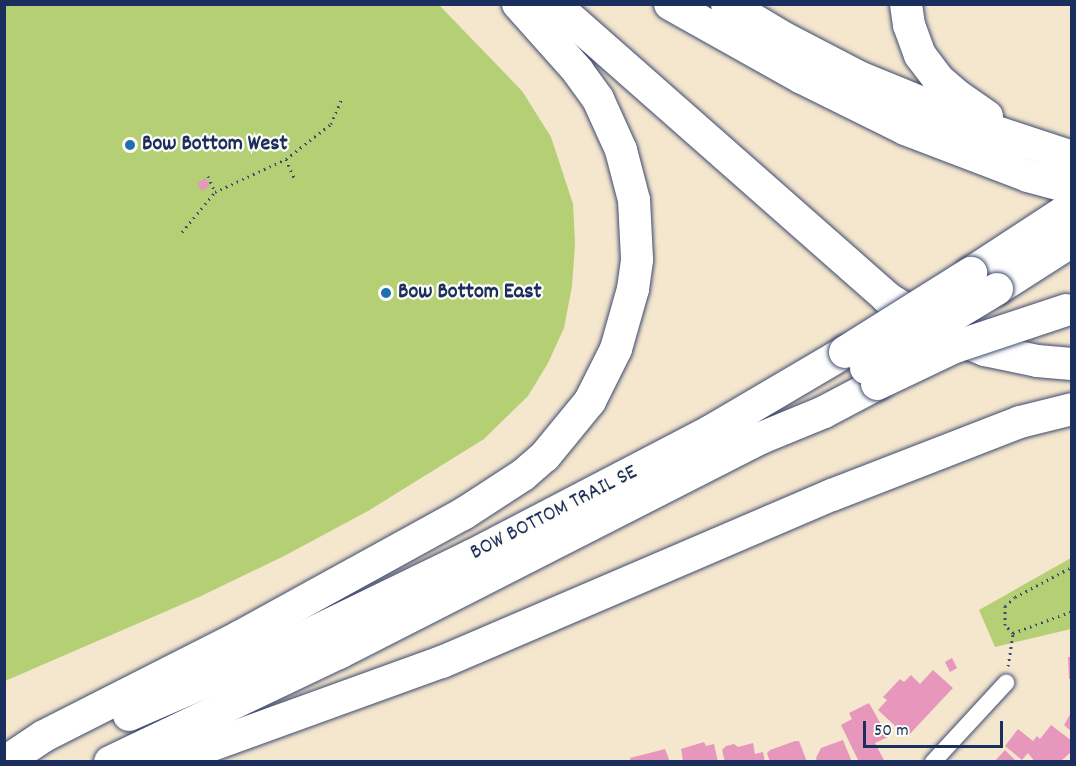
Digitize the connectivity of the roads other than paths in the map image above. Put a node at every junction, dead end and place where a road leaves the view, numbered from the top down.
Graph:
1 (518, 4) edge
2 (554, 4) edge
3 (670, 4) edge
4 (727, 4) edge
5 (906, 4) edge
6 (1026, 141) junction
7 (1071, 157) edge
8 (1071, 188) edge
9 (1071, 200) edge
10 (1071, 207) edge
11 (1024, 237) junction
12 (1066, 245) edge
13 (1069, 309) edge
14 (1071, 364) edge
15 (863, 368) junction
16 (1071, 409) edge
17 (1006, 683) road end
18 (6, 762) edge
19 (110, 762) edge
20 (165, 762) edge
21 (933, 762) edge

1 - 18 highway
2 - 14 highway
3 - 8 highway
4 - 6 highway
5 - 6 highway
6 - 7 highway
9 - 11 highway
10 - 11 highway, BOW BOTTOM TRAIL SE
11 - 15 highway, BOW BOTTOM TRAIL SE, bridge
12 - 15 highway, bridge
13 - 15 highway, BOW BOTTOM TRAIL SE, bridge
15 - 18 highway, BOW BOTTOM TRAIL SE
15 - 19 highway, BOW BOTTOM TRAIL SE
16 - 20 highway
17 - 21 street

